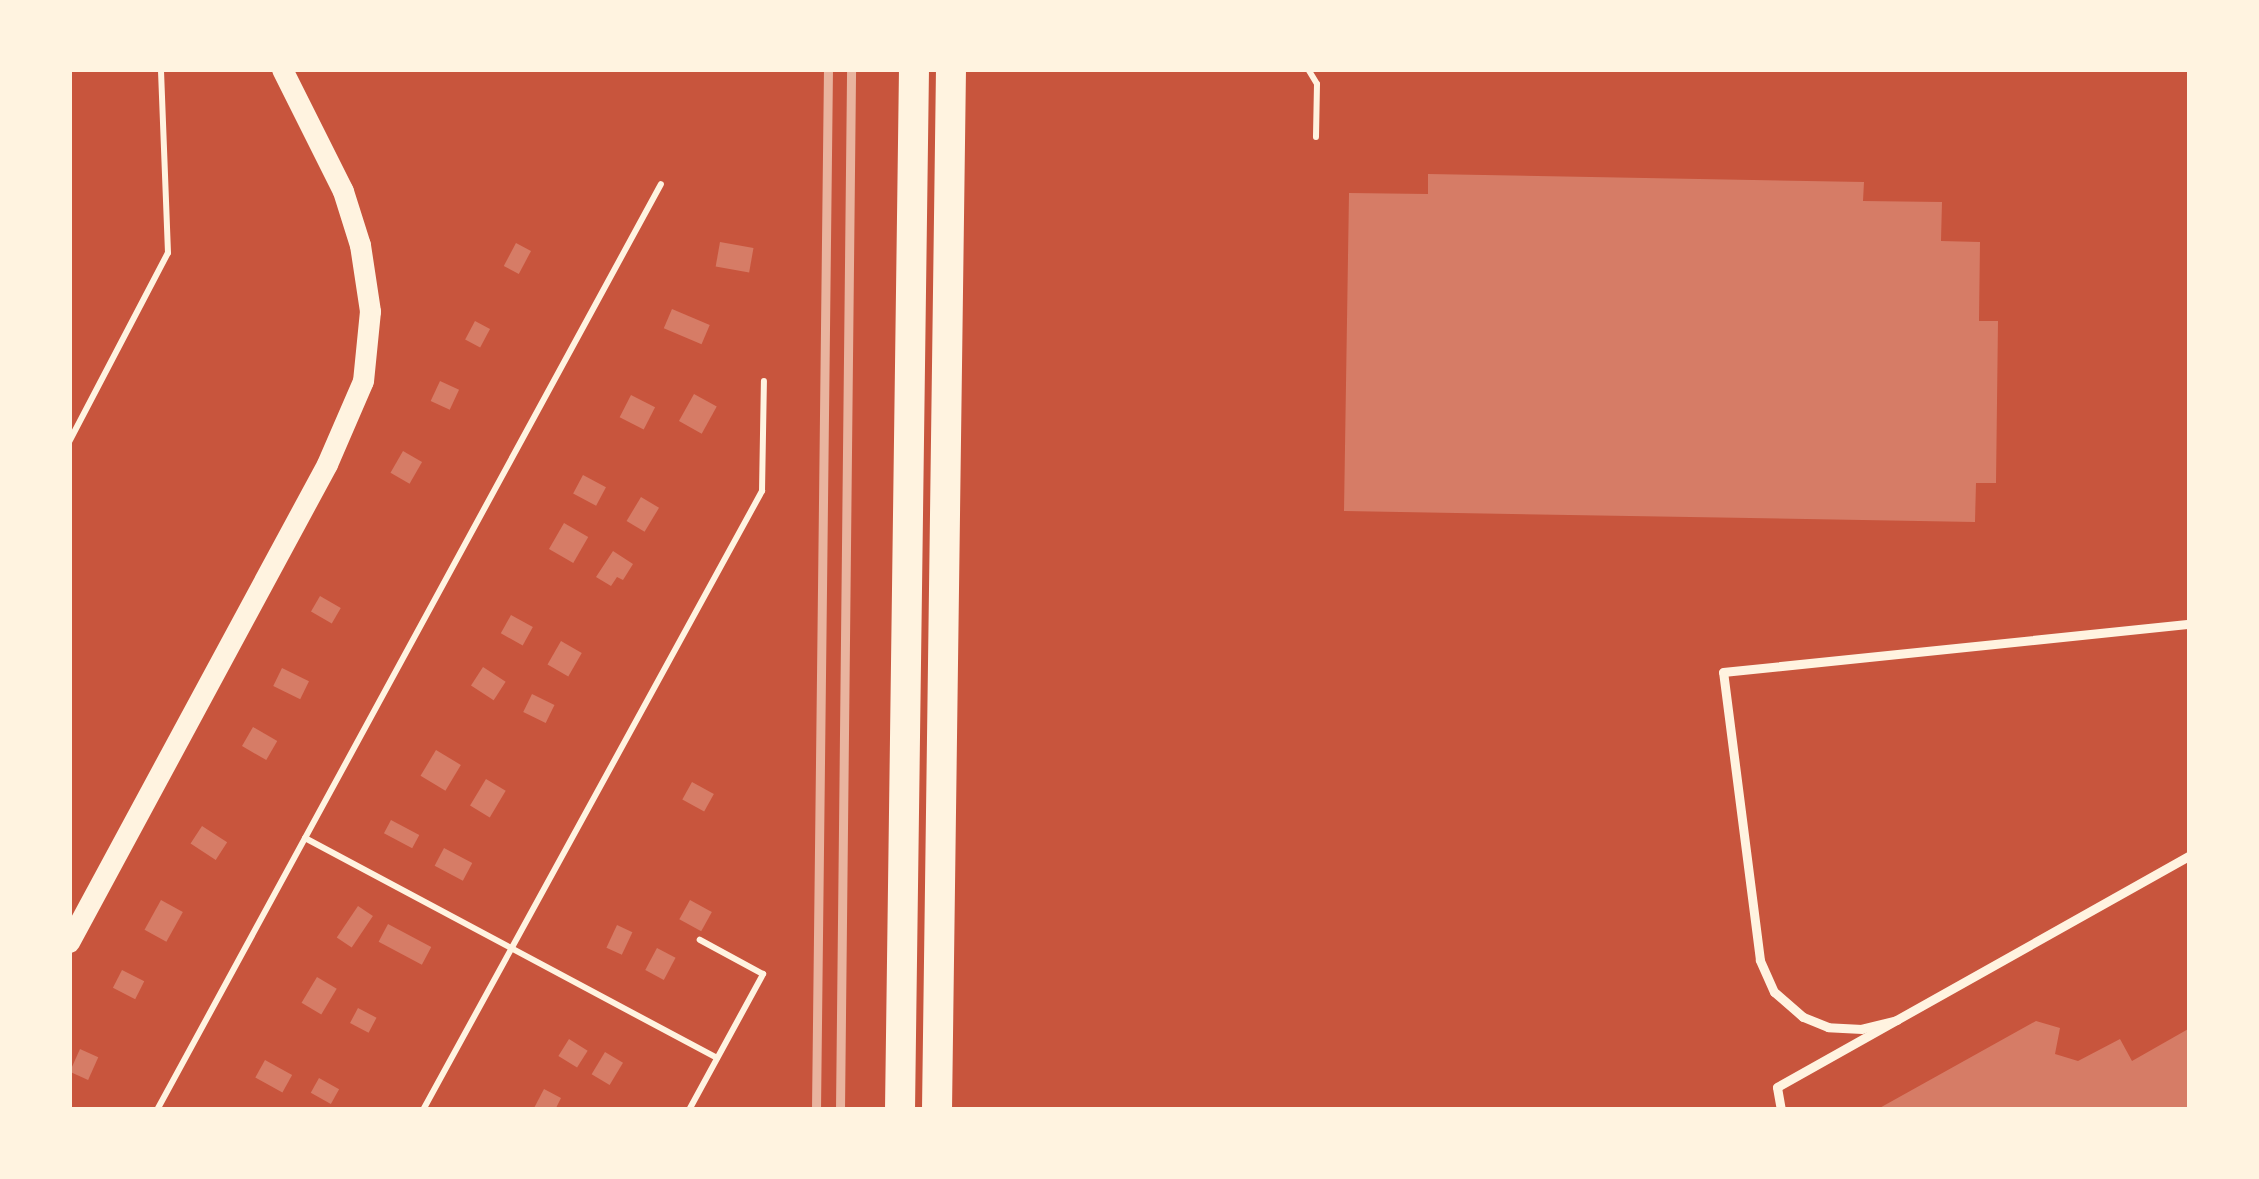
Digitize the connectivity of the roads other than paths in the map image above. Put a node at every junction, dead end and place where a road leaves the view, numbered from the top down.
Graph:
1 (283, 69) edge
2 (914, 69) edge
3 (951, 69) edge
4 (2190, 624) edge
5 (2190, 855) edge
6 (69, 941) edge
7 (1897, 1020) junction
8 (900, 1110) edge
9 (937, 1110) edge
10 (1780, 1110) edge

1 - 6 street
2 - 8 main road
3 - 9 main road
4 - 7 lane
5 - 7 lane
7 - 10 lane

